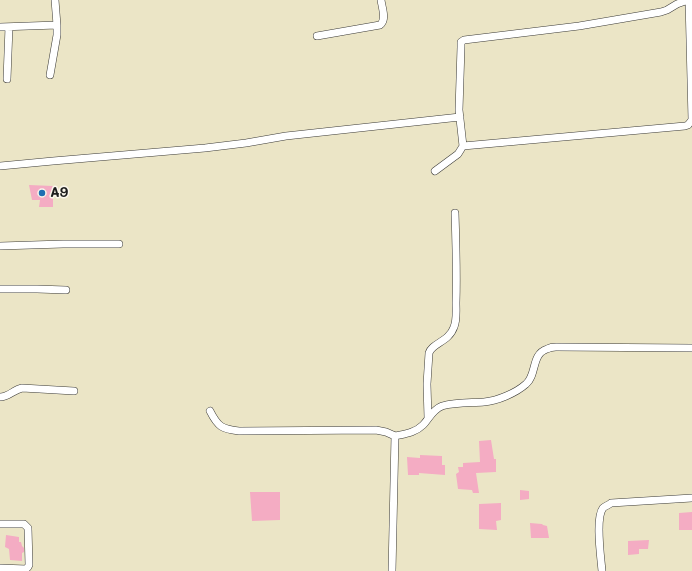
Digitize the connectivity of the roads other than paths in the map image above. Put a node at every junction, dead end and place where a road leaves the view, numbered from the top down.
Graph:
1 (55, 0) edge
2 (381, 0) edge
3 (689, 0) edge
4 (676, 2) edge
5 (57, 25) junction
6 (0, 27) edge
7 (9, 27) junction
8 (317, 36) dead end
9 (50, 75) dead end
10 (7, 79) dead end
11 (460, 117) junction
12 (463, 146) junction
13 (0, 166) edge
14 (435, 171) dead end
15 (455, 213) dead end
16 (119, 244) dead end
17 (0, 246) edge
18 (0, 289) edge
19 (66, 290) dead end
20 (692, 348) edge
21 (74, 391) dead end
22 (0, 397) edge
23 (210, 411) dead end
24 (428, 418) junction
25 (395, 436) junction
26 (692, 498) edge
27 (0, 524) edge
28 (0, 568) edge
29 (392, 571) edge
30 (602, 571) edge

1 - 5 street
2 - 8 street
3 - 4 street
3 - 12 street
4 - 11 street
5 - 7 street
5 - 9 street
6 - 7 street
7 - 10 street
11 - 12 street
11 - 13 street
12 - 14 street
15 - 24 street
16 - 17 street
18 - 19 street
20 - 24 street
21 - 22 street
23 - 25 street
24 - 25 street
25 - 29 street
26 - 30 street
27 - 28 street

